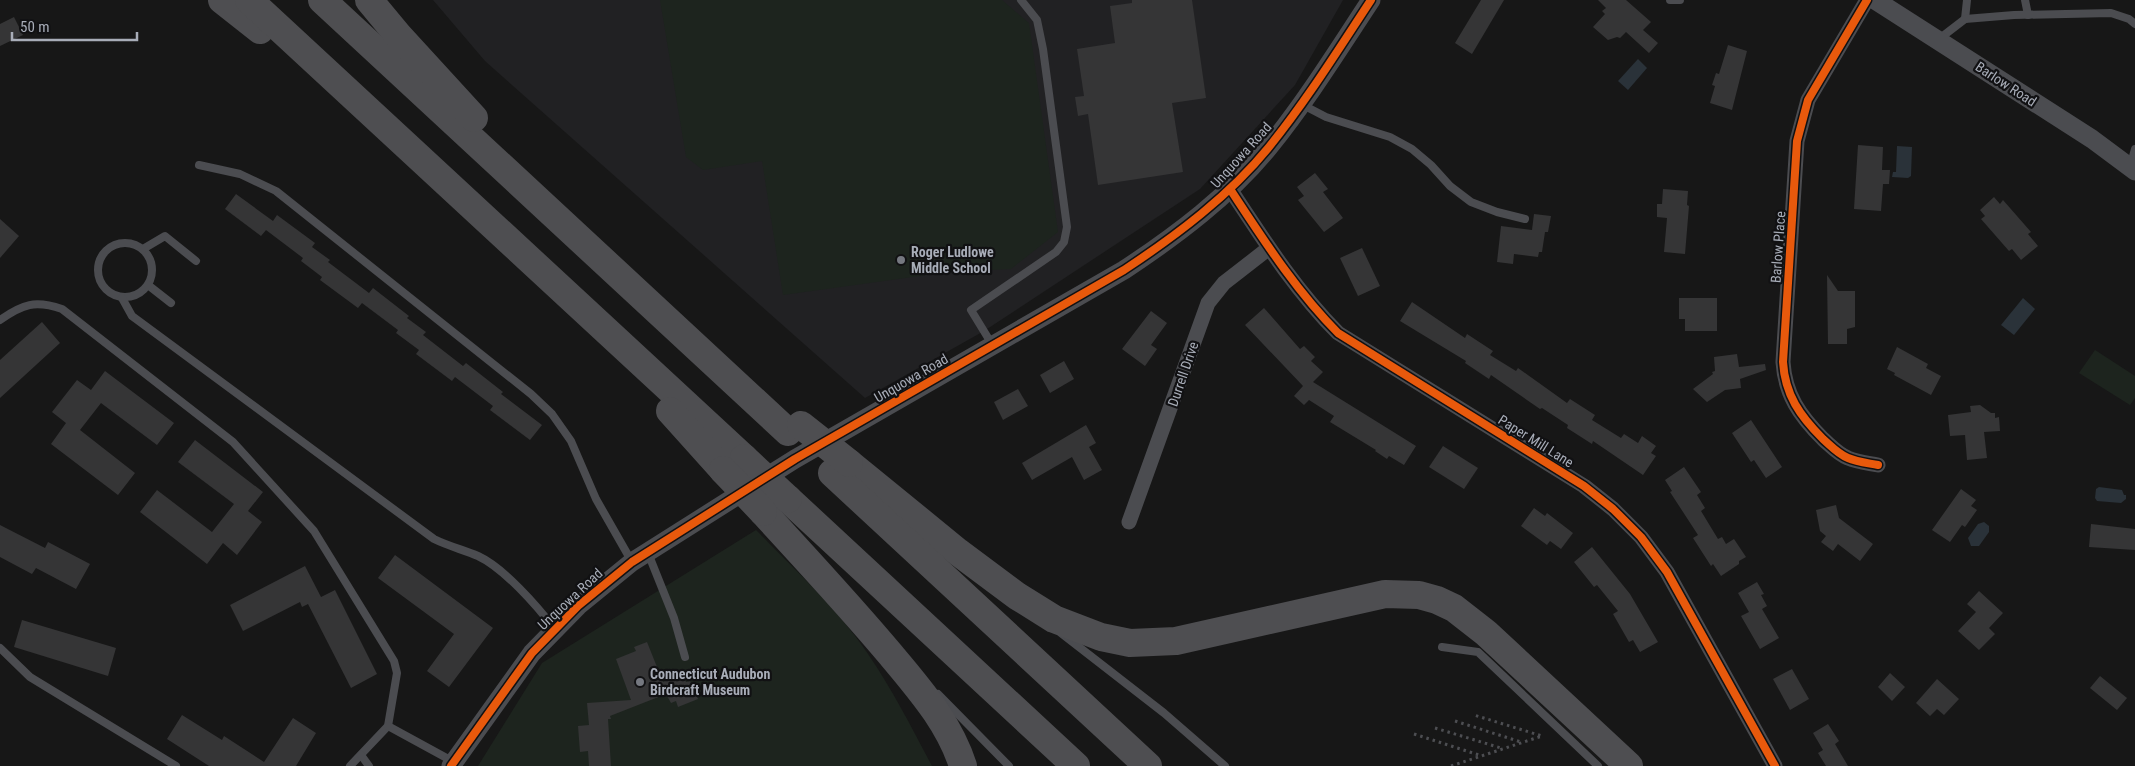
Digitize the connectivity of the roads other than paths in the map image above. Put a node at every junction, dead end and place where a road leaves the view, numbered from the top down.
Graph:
1 (222, 0) edge
2 (249, 0) edge
3 (322, 0) edge
4 (369, 0) edge
5 (1022, 0) edge
6 (1371, 0) edge
7 (1670, 0) edge
8 (1680, 0) edge
9 (1867, 0) edge
10 (1875, 0) edge
11 (1967, 0) edge
12 (2025, 0) edge
13 (2028, 15) junction
14 (1965, 19) junction
15 (2135, 24) edge
16 (1938, 40) junction
17 (1301, 104) junction
18 (2133, 162) edge
19 (199, 165) dead end
20 (429, 166) junction
21 (1230, 189) junction
22 (1525, 219) dead end
23 (1269, 248) junction
24 (143, 249) junction
25 (196, 261) dead end
26 (614, 270) junction
27 (148, 285) junction
28 (122, 298) junction
29 (171, 303) dead end
30 (0, 320) edge
31 (993, 346) junction
32 (734, 464) junction
33 (1878, 465) dead end
34 (840, 468) junction
35 (1129, 522) dead end
36 (647, 551) junction
37 (632, 562) junction
38 (1017, 596) junction
39 (848, 605) junction
40 (554, 628) junction
41 (1442, 647) dead end
42 (0, 648) edge
43 (685, 657) dead end
44 (918, 674) dead end
45 (931, 687) dead end
46 (388, 726) junction
47 (361, 755) junction
48 (452, 764) edge
49 (176, 766) edge
50 (350, 766) edge
51 (369, 766) edge
52 (963, 766) edge
53 (1009, 766) edge
54 (1076, 766) edge
55 (1148, 766) edge
56 (1225, 766) edge
57 (1598, 766) edge
58 (1629, 766) edge
59 (1775, 766) edge

1 - 20 highway
2 - 20 highway
3 - 26 highway
4 - 26 highway
5 - 31 lane
6 - 17 street, Unquowa Road
7 - 8 lane
9 - 33 street, Barlow Place
10 - 16 street, Barlow Road
11 - 14 lane
12 - 13 lane
13 - 14 lane
13 - 15 lane
14 - 16 lane
16 - 18 street, Barlow Road
17 - 21 street, Unquowa Road
17 - 22 lane
19 - 37 lane
20 - 32 highway
21 - 23 street, Paper Mill Lane
21 - 31 street, Unquowa Road
23 - 35 street, Durrell Drive
23 - 59 street, Paper Mill Lane
24 - 25 lane
24 - 27 lane
24 - 28 lane
26 - 34 highway, bridge
27 - 28 lane
27 - 29 lane
28 - 40 lane
30 - 46 lane
31 - 36 street, Unquowa Road
32 - 39 highway, bridge
32 - 54 highway, bridge
34 - 38 highway
34 - 55 highway
36 - 37 street, Unquowa Road
36 - 43 lane
37 - 40 street, Unquowa Road
38 - 56 lane
38 - 58 highway
39 - 44 lane
39 - 52 highway
40 - 48 street, Unquowa Road
41 - 57 lane
42 - 49 lane
45 - 53 lane
46 - 47 lane
46 - 48 lane
47 - 50 lane
47 - 51 lane

